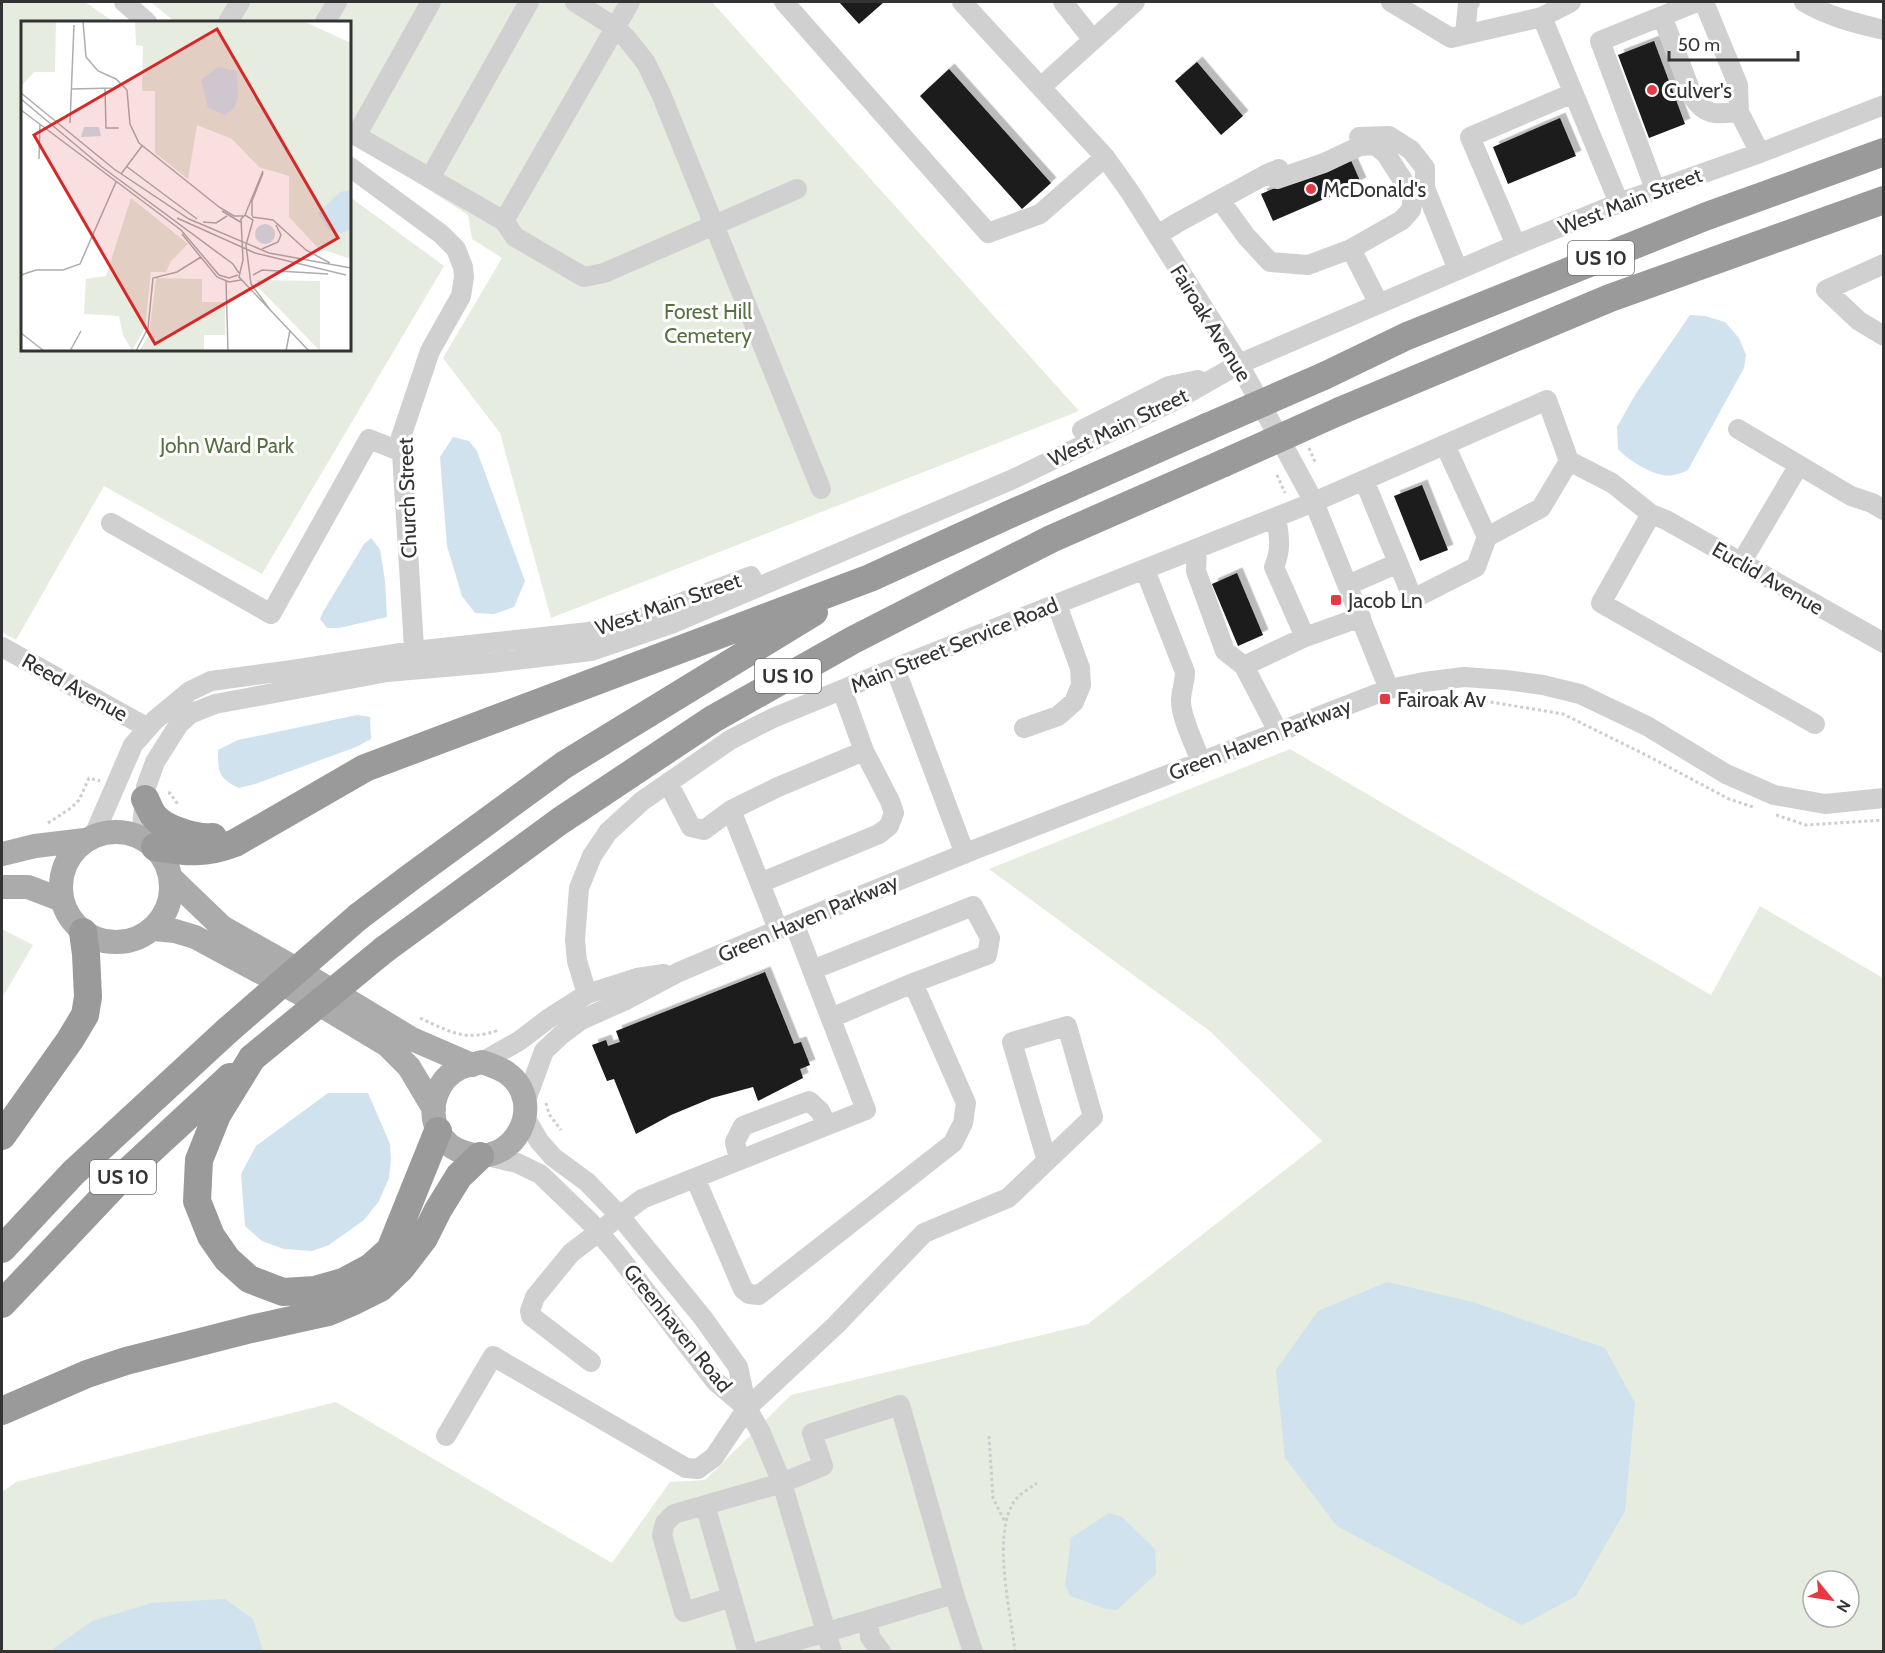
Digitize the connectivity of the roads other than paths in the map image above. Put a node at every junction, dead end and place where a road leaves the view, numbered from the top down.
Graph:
1 (124, 2) edge
2 (240, 2) edge
3 (337, 2) edge
4 (431, 2) edge
5 (529, 2) edge
6 (574, 2) edge
7 (630, 2) edge
8 (784, 2) edge
9 (962, 2) edge
10 (1063, 2) edge
11 (1135, 2) edge
12 (1391, 2) edge
13 (1470, 2) edge
14 (1571, 2) edge
15 (1697, 2) edge
16 (1704, 2) edge
17 (1804, 2) edge
18 (1662, 16) junction
19 (1542, 17) junction
20 (146, 21) edge
21 (229, 21) edge
22 (326, 21) edge
23 (616, 28) junction
24 (1884, 30) edge
25 (1465, 34) junction
26 (1093, 40) junction
27 (1041, 87) junction
28 (1573, 93) junction
29 (1884, 105) edge
30 (1739, 112) junction
31 (353, 134) edge
32 (1884, 152) edge
33 (1760, 153) junction
34 (1105, 157) junction
35 (351, 168) edge
36 (1266, 174) junction
37 (430, 178) junction
38 (797, 189) dead end
39 (1655, 189) junction
40 (1220, 200) junction
41 (1884, 201) edge
42 (1619, 202) junction
43 (504, 221) junction
44 (714, 224) junction
45 (1158, 235) junction
46 (1516, 245) junction
47 (1351, 249) junction
48 (1884, 264) edge
49 (1458, 270) junction
50 (1379, 304) junction
51 (1884, 336) edge
52 (1239, 364) junction
53 (1738, 429) dead end
54 (1445, 445) junction
55 (402, 452) junction
56 (1569, 461) junction
57 (1798, 465) junction
58 (1364, 480) junction
59 (821, 489) dead end
60 (1314, 502) junction
61 (1884, 510) edge
62 (1652, 514) junction
63 (1276, 517) junction
64 (111, 523) dead end
65 (1487, 537) junction
66 (1197, 549) junction
67 (1741, 562) junction
68 (1398, 563) junction
69 (1145, 570) junction
70 (870, 578) junction
71 (1348, 585) junction
72 (1057, 604) junction
73 (1361, 617) junction
74 (1305, 637) junction
75 (1884, 643) edge
76 (2, 647) edge
77 (415, 660) junction
78 (1244, 666) junction
79 (895, 668) junction
80 (1389, 689) junction
81 (842, 690) junction
82 (1815, 724) dead end
83 (148, 728) junction
84 (1024, 728) dead end
85 (1278, 731) junction
86 (864, 751) junction
87 (1201, 762) junction
88 (668, 783) junction
89 (1884, 798) edge
90 (145, 799) junction
91 (731, 810) junction
92 (260, 830) junction
93 (90, 838) junction
94 (148, 842) junction
95 (2, 854) edge
96 (965, 854) junction
97 (171, 878) junction
98 (760, 883) junction
99 (2, 887) edge
100 (62, 900) junction
101 (786, 926) junction
102 (154, 928) junction
103 (83, 932) junction
104 (812, 970) junction
105 (679, 972) junction
106 (282, 973) junction
107 (914, 983) junction
108 (587, 994) junction
109 (831, 1018) junction
110 (252, 1058) junction
111 (477, 1063) junction
112 (532, 1106) junction
113 (436, 1120) junction
114 (827, 1125) junction
115 (2, 1136) edge
116 (482, 1156) junction
117 (739, 1160) junction
118 (1047, 1161) junction
119 (695, 1178) junction
120 (619, 1215) junction
121 (599, 1231) junction
122 (2, 1249) edge
123 (2, 1304) edge
124 (591, 1362) dead end
125 (747, 1408) junction
126 (2, 1411) edge
127 (446, 1436) dead end
128 (782, 1483) junction
129 (705, 1505) junction
130 (954, 1594) junction
131 (732, 1597) junction
132 (867, 1620) junction
133 (826, 1632) junction
134 (750, 1652) edge
135 (758, 1652) edge
136 (832, 1652) edge
137 (881, 1652) edge
138 (973, 1652) edge

1 - 20 street
2 - 21 street
3 - 22 street
4 - 31 street
5 - 37 street
6 - 23 street
7 - 23 street
8 - 34 street
9 - 27 street, Fairoak Avenue
10 - 26 street
11 - 26 street
12 - 25 street
13 - 25 street
14 - 19 street
15 - 18 street
16 - 30 street
17 - 24 street
18 - 30 street
18 - 39 street
19 - 25 street
19 - 28 street
23 - 43 street
23 - 44 street
26 - 27 street
27 - 34 street, Fairoak Avenue
28 - 42 street
28 - 46 street
29 - 33 street, West Main Street
30 - 33 street
31 - 37 street
32 - 70 highway, US 10, bridge
33 - 39 street, West Main Street
34 - 45 street, Fairoak Avenue
35 - 55 street, Church Street
36 - 40 street
36 - 47 street
36 - 49 street
37 - 43 street
38 - 44 street
39 - 42 street, West Main Street
40 - 45 street
40 - 47 street
41 - 110 highway, US 10, bridge
42 - 46 street, West Main Street
43 - 44 street
44 - 59 street
45 - 52 street, Fairoak Avenue
46 - 49 street, West Main Street
47 - 50 street
48 - 51 street
49 - 50 street, West Main Street
50 - 52 street, West Main Street
52 - 60 street, Fairoak Avenue
52 - 77 street, West Main Street
53 - 57 street
54 - 56 street, Main Street Service Road
54 - 58 street, Main Street Service Road
54 - 65 street
55 - 64 street
55 - 77 street, Church Street
56 - 62 street, Euclid Avenue
56 - 65 street
57 - 61 street
57 - 67 street
58 - 60 street, Main Street Service Road
58 - 68 street
60 - 63 street, Main Street Service Road
60 - 71 street, Fairoak Avenue
62 - 67 street, Euclid Avenue
62 - 82 street
63 - 66 street, Main Street Service Road
63 - 74 street
65 - 68 street
66 - 69 street, Main Street Service Road
66 - 78 street
67 - 75 street, Euclid Avenue
68 - 71 street
69 - 72 street, Main Street Service Road
69 - 87 street
70 - 92 highway
70 - 122 highway, US 10, bridge
71 - 73 street, Fairoak Avenue
72 - 79 street, Main Street Service Road
72 - 84 street
73 - 74 street
73 - 80 street, Fairoak Avenue
74 - 78 street
76 - 83 street, Reed Avenue
77 - 83 street, West Main Street
77 - 90 street, West Main Street
78 - 85 street
79 - 81 street, Main Street Service Road
79 - 96 street
80 - 85 street, Green Haven Parkway
80 - 89 street, Green Haven Parkway
81 - 86 street
81 - 88 street, Main Street Service Road
83 - 93 street, West Main Street
85 - 87 street, Green Haven Parkway
86 - 91 street
86 - 98 street
87 - 96 street, Green Haven Parkway
88 - 91 street
88 - 108 street, Main Street Service Road
90 - 92 highway
90 - 94 street, West Main Street
91 - 98 street
92 - 94 highway
93 - 94 main road
93 - 95 main road
93 - 100 main road
94 - 97 main road
96 - 101 street, Green Haven Parkway
97 - 102 main road
97 - 106 main road
98 - 101 street
99 - 100 main road
100 - 103 main road
101 - 104 street
101 - 105 street, Green Haven Parkway
102 - 103 main road
102 - 106 main road
103 - 115 highway
104 - 107 street
104 - 109 street
105 - 108 street
105 - 112 street
106 - 111 main road, Greenhaven Road
106 - 113 main road, Greenhaven Road
107 - 109 street
107 - 119 street
108 - 111 street
109 - 114 street
110 - 113 highway
110 - 123 highway, US 10
111 - 112 main road, Greenhaven Road
111 - 113 main road
112 - 116 main road
112 - 120 street, Greenhaven Road
113 - 116 main road, Greenhaven Road
114 - 117 street
114 - 117 street
116 - 121 street, Greenhaven Road
116 - 126 highway
117 - 119 street
118 - 118 street
118 - 125 street
119 - 120 street
120 - 121 street
120 - 125 street, Greenhaven Road
121 - 124 street
121 - 125 street, Greenhaven Road
125 - 127 street
125 - 128 street
128 - 129 street
128 - 130 street
128 - 133 street
129 - 131 street
129 - 131 street
130 - 132 street
130 - 138 street
131 - 134 street
132 - 133 street
132 - 137 street
133 - 135 street
133 - 136 street

